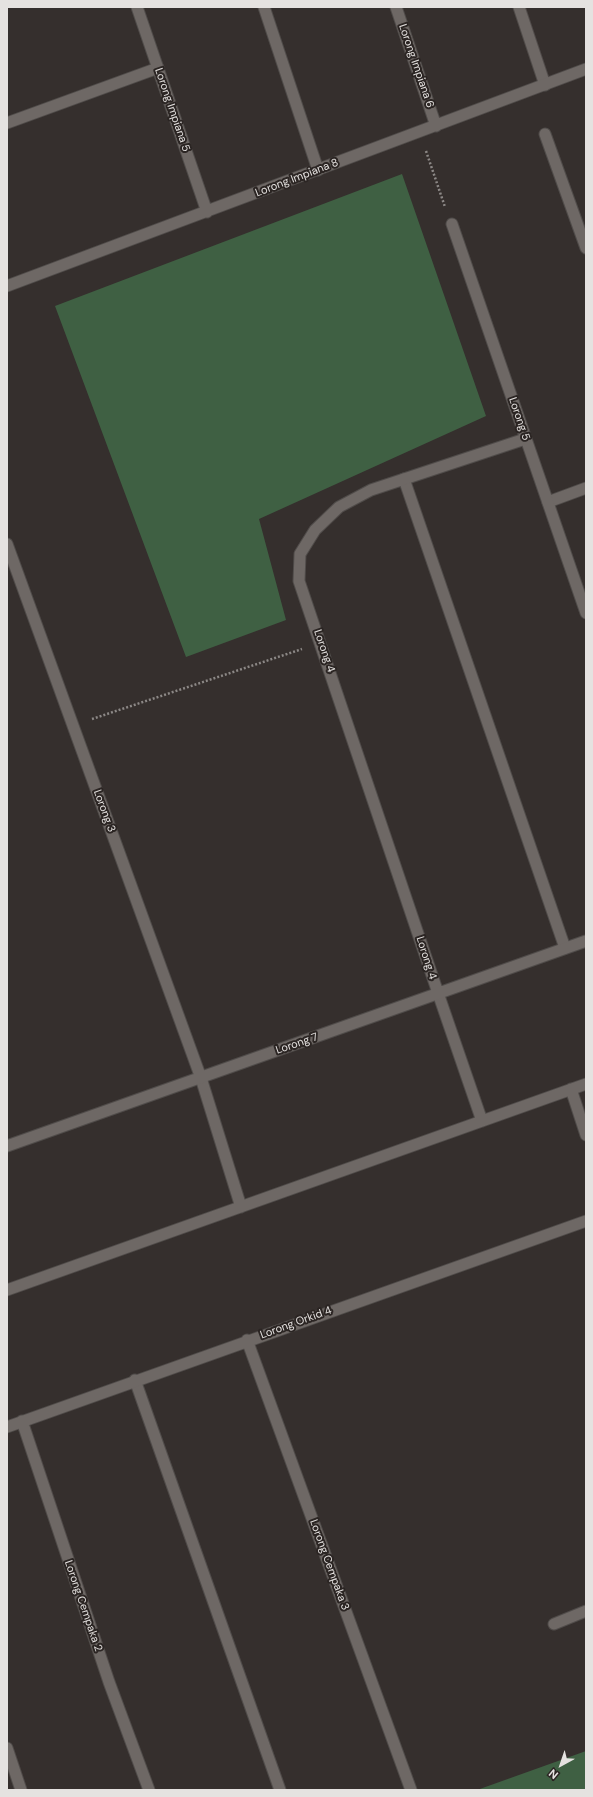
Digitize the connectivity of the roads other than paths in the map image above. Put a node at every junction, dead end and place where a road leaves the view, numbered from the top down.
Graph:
1 (137, 7) edge
2 (264, 7) edge
3 (396, 7) edge
4 (519, 7) edge
5 (158, 68) junction
6 (586, 69) edge
7 (545, 85) junction
8 (7, 123) edge
9 (436, 126) junction
10 (545, 134) dead end
11 (318, 170) junction
12 (207, 212) junction
13 (452, 224) road end
14 (586, 248) edge
15 (7, 286) edge
16 (525, 438) junction
17 (404, 479) junction
18 (586, 488) edge
19 (548, 502) junction
20 (7, 544) edge
21 (586, 613) edge
22 (586, 941) edge
23 (565, 948) junction
24 (438, 994) junction
25 (201, 1078) junction
26 (586, 1084) edge
27 (571, 1089) junction
28 (482, 1121) junction
29 (586, 1136) edge
30 (7, 1146) edge
31 (240, 1207) junction
32 (586, 1221) edge
33 (7, 1290) edge
34 (247, 1340) junction
35 (135, 1380) junction
36 (22, 1421) junction
37 (7, 1427) edge
38 (586, 1612) edge
39 (554, 1624) dead end
40 (7, 1748) edge
41 (21, 1790) edge
42 (149, 1790) edge
43 (280, 1790) edge
44 (411, 1790) edge

1 - 5 street, Lorong Impiana 5
2 - 11 street
3 - 9 street, Lorong Impiana 6
4 - 7 street
5 - 8 street
5 - 12 street, Lorong Impiana 5
6 - 7 street, Lorong Impiana 8
7 - 9 street, Lorong Impiana 8
9 - 11 street, Lorong Impiana 8
10 - 14 street
11 - 12 street, Lorong Impiana 8
12 - 15 street, Lorong Impiana 8
13 - 16 street, Lorong 5
16 - 17 street, Lorong 4
16 - 19 street, Lorong 5
17 - 23 street
17 - 24 street, Lorong 4
18 - 19 street
19 - 21 street, Lorong 5
20 - 25 street, Lorong 3
22 - 23 street, Lorong 7
23 - 24 street, Lorong 7
24 - 25 street, Lorong 7
24 - 28 street, Lorong 4
25 - 30 street, Lorong 7
25 - 31 street, Lorong 3
26 - 27 street
27 - 28 street
27 - 29 street
28 - 31 street
31 - 33 street
32 - 34 street, Lorong Orkid 4
34 - 35 street, Lorong Orkid 4
34 - 44 street, Lorong Cempaka 3
35 - 36 street, Lorong Orkid 4
35 - 43 street
36 - 37 street, Lorong Orkid 4
36 - 42 street, Lorong Cempaka 2
38 - 39 street
40 - 41 street

